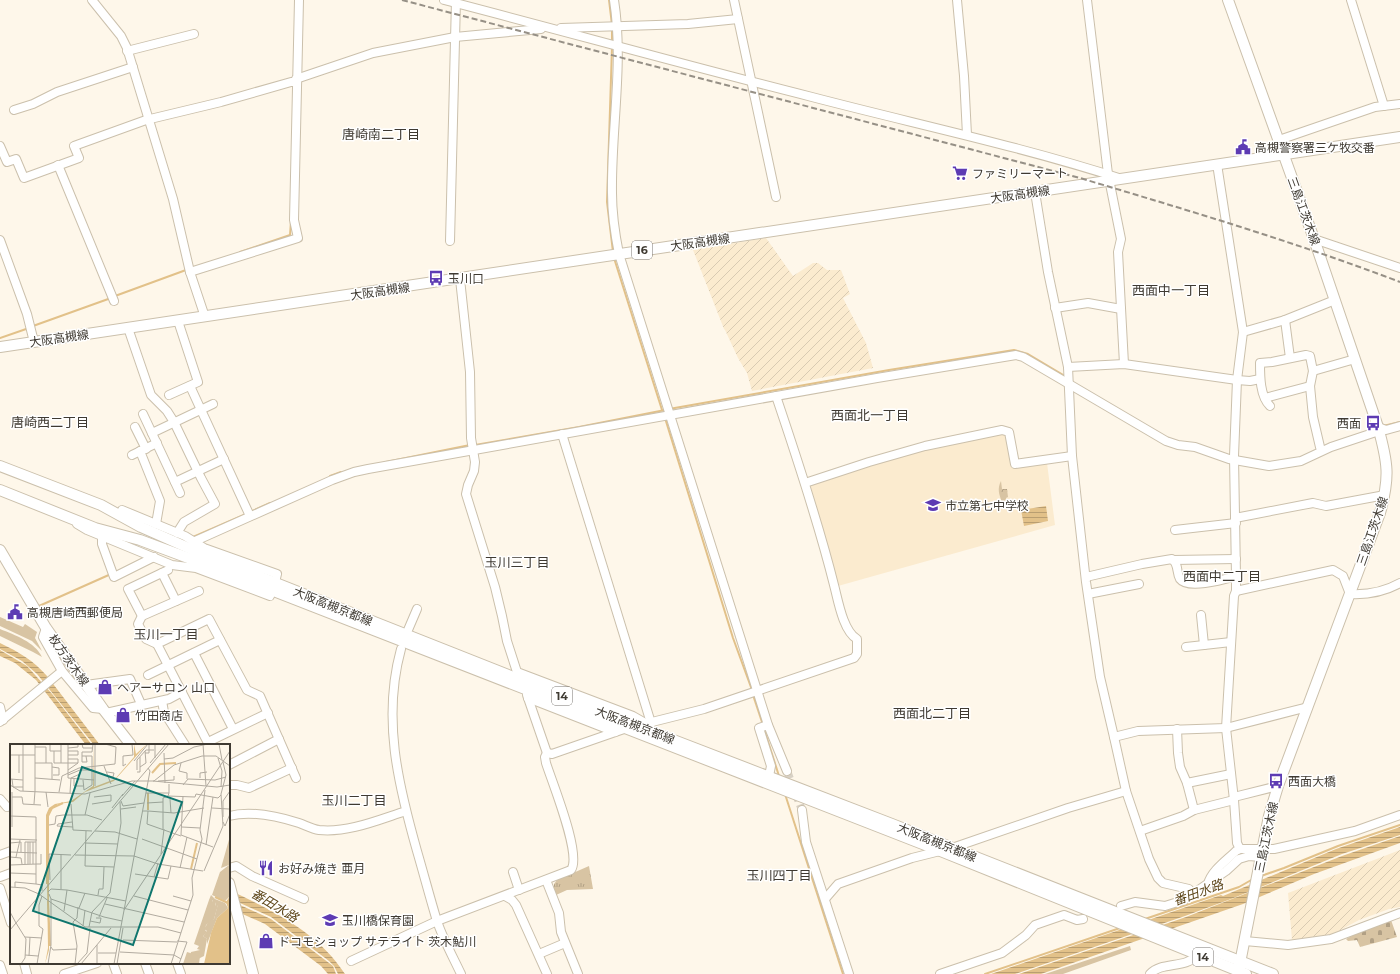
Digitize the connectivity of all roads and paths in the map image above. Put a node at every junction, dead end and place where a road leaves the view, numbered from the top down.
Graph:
1 (92, 0) edge
2 (299, 0) edge
3 (444, 0) edge
4 (614, 0) edge
5 (734, 0) edge
6 (957, 0) edge
7 (1087, 0) edge
8 (1228, 0) edge
9 (1351, 0) edge
10 (456, 2) edge
11 (738, 19) junction
12 (617, 27) junction
13 (551, 29) junction
14 (194, 34) dead end
15 (455, 37) junction
16 (617, 46) junction
17 (127, 51) junction
18 (133, 67) junction
19 (296, 81) junction
20 (752, 82) junction
21 (1400, 104) edge
22 (1384, 106) junction
23 (14, 110) dead end
24 (148, 120) junction
25 (967, 135) junction
26 (1400, 137) edge
27 (1279, 140) junction
28 (0, 146) edge
29 (1284, 154) junction
30 (1217, 164) junction
31 (58, 165) junction
32 (1108, 178) junction
33 (1035, 192) junction
34 (776, 197) dead end
35 (1314, 239) junction
36 (0, 240) edge
37 (450, 241) dead end
38 (619, 254) junction
39 (1400, 268) edge
40 (190, 272) junction
41 (460, 278) junction
42 (1335, 300) junction
43 (114, 301) dead end
44 (1055, 308) junction
45 (1121, 309) junction
46 (205, 317) junction
47 (1285, 320) junction
48 (178, 321) junction
49 (128, 328) junction
50 (1242, 332) junction
51 (34, 342) junction
52 (0, 347) edge
53 (1290, 358) junction
54 (1355, 359) junction
55 (1124, 364) junction
56 (1068, 367) junction
57 (1313, 371) junction
58 (1260, 379) junction
59 (1236, 380) junction
60 (1069, 385) junction
61 (190, 386) junction
62 (1310, 386) junction
63 (170, 395) dead end
64 (776, 396) junction
65 (1265, 398) junction
66 (213, 404) dead end
67 (1270, 406) dead end
68 (201, 410) junction
69 (143, 414) dead end
70 (670, 415) junction
71 (174, 422) junction
72 (1400, 426) edge
73 (135, 427) dead end
74 (1379, 429) junction
75 (152, 433) junction
76 (562, 434) junction
77 (157, 443) junction
78 (1320, 447) dead end
79 (143, 450) junction
80 (473, 450) junction
81 (132, 455) dead end
82 (1072, 456) junction
83 (224, 459) junction
84 (1234, 460) junction
85 (0, 466) edge
86 (197, 472) junction
87 (175, 482) junction
88 (805, 483) junction
89 (0, 490) edge
90 (180, 493) dead end
91 (1385, 495) junction
92 (122, 510) dead end
93 (63, 515) junction
94 (250, 516) junction
95 (1235, 521) junction
96 (156, 524) junction
97 (1175, 530) dead end
98 (177, 533) junction
99 (102, 536) junction
100 (193, 542) junction
101 (0, 550) edge
102 (154, 557) junction
103 (1236, 559) junction
104 (1173, 560) junction
105 (1236, 576) junction
106 (1086, 577) junction
107 (276, 578) dead end
108 (1400, 583) edge
109 (1139, 584) dead end
110 (200, 591) dead end
111 (1236, 591) junction
112 (271, 593) dead end
113 (1088, 594) junction
114 (1350, 594) junction
115 (176, 601) junction
116 (417, 609) dead end
117 (1201, 615) dead end
118 (142, 616) junction
119 (46, 628) junction
120 (408, 630) dead end
121 (220, 640) junction
122 (1231, 642) junction
123 (157, 644) junction
124 (1204, 645) junction
125 (1186, 647) dead end
126 (401, 649) dead end
127 (194, 652) junction
128 (168, 665) junction
129 (59, 673) junction
130 (148, 675) dead end
131 (86, 685) junction
132 (757, 691) junction
133 (182, 692) junction
134 (162, 701) junction
135 (141, 704) junction
136 (1308, 706) junction
137 (0, 707) edge
138 (104, 711) junction
139 (268, 713) junction
140 (1, 721) edge
141 (645, 724) junction
142 (768, 724) junction
143 (1226, 728) junction
144 (1177, 729) junction
145 (233, 730) junction
146 (620, 731) junction
147 (1114, 737) junction
148 (279, 739) junction
149 (209, 743) edge
150 (130, 744) edge
151 (184, 744) edge
152 (547, 753) junction
153 (230, 764) edge
154 (292, 768) junction
155 (787, 771) tunnel mouth
156 (1231, 774) junction
157 (769, 776) junction
158 (296, 778) dead end
159 (1188, 783) junction
160 (230, 784) edge
161 (1278, 786) junction
162 (1126, 791) junction
163 (0, 799) edge
164 (1234, 799) junction
165 (7, 807) dead end
166 (802, 810) tunnel mouth
167 (1194, 810) junction
168 (406, 811) junction
169 (1400, 815) edge
170 (230, 816) edge
171 (1140, 831) junction
172 (952, 848) junction
173 (1240, 849) junction
174 (938, 850) junction
175 (10, 851) edge
176 (1261, 853) junction
177 (0, 855) edge
178 (230, 868) edge
179 (513, 872) dead end
180 (10, 874) edge
181 (0, 877) edge
182 (546, 880) junction
183 (1208, 884) junction
184 (0, 888) edge
185 (230, 888) edge
186 (519, 890) junction
187 (1193, 894) junction
188 (505, 896) junction
189 (825, 898) junction
190 (304, 899) dead end
191 (8, 904) edge
192 (1121, 906) dead end
193 (1400, 913) edge
194 (10, 917) edge
195 (1083, 919) dead end
196 (437, 921) junction
197 (1245, 941) junction
198 (565, 943) junction
199 (539, 954) junction
200 (1197, 955) junction
201 (351, 961) dead end
202 (24, 964) edge
203 (94, 964) edge
204 (113, 964) edge
205 (145, 964) edge
206 (177, 964) edge
207 (0, 965) edge
208 (1240, 970) edge
209 (3, 974) edge
210 (27, 974) edge
211 (67, 974) edge
212 (117, 974) edge
213 (149, 974) edge
214 (181, 974) edge
215 (253, 974) edge
216 (461, 974) edge
217 (547, 974) edge
218 (578, 974) edge
219 (849, 974) edge
220 (940, 974) edge
221 (1150, 974) edge
222 (1273, 974) edge

1 - 17 street
2 - 19 street
3 - 10 street
4 - 12 street
5 - 11 street
6 - 25 street
7 - 32 street
8 - 27 main road, 三島江茨木線
9 - 22 street
10 - 13 street
10 - 15 street
11 - 12 street
11 - 20 street
12 - 13 street
12 - 16 street
13 - 15 street
13 - 16 street
14 - 17 street
15 - 19 street
15 - 37 street
16 - 20 street
16 - 38 street
17 - 18 street
18 - 23 street
18 - 24 street
19 - 24 street
19 - 40 street
20 - 25 street
20 - 34 street
21 - 22 street
22 - 27 street
24 - 31 street
24 - 40 street
25 - 32 street
26 - 29 main road, 大阪高槻線 / 16
27 - 29 main road, 三島江茨木線
28 - 31 street
29 - 30 main road, 大阪高槻線 / 16
29 - 35 main road, 三島江茨木線
30 - 32 main road, 大阪高槻線 / 16
30 - 50 street
31 - 43 street
32 - 33 main road, 大阪高槻線 / 16
32 - 45 street
33 - 38 main road, 大阪高槻線 / 16
33 - 44 street
35 - 39 street
35 - 42 main road, 三島江茨木線
36 - 51 street
38 - 41 main road, 大阪高槻線 / 16
38 - 70 street
40 - 46 street
41 - 46 main road, 大阪高槻線 / 16
41 - 80 street
42 - 47 street
42 - 54 main road, 三島江茨木線
44 - 45 street
44 - 56 street
45 - 55 street
46 - 48 main road, 大阪高槻線 / 16
47 - 50 street
47 - 53 street
48 - 49 main road, 大阪高槻線 / 16
48 - 61 street
49 - 51 main road, 大阪高槻線 / 16
49 - 71 street
50 - 59 street
51 - 52 main road, 大阪高槻線 / 16
53 - 57 street
53 - 58 street
54 - 57 street
54 - 74 main road, 三島江茨木線
55 - 56 street
55 - 59 street
56 - 60 street
57 - 62 street
58 - 59 street
58 - 65 street
59 - 84 street
60 - 64 street
60 - 82 street
60 - 84 street
61 - 63 street
61 - 68 street
62 - 65 street
62 - 78 street
64 - 70 street
64 - 88 street
65 - 67 street
66 - 68 street
68 - 71 street
68 - 83 street
69 - 75 street
70 - 76 street
70 - 132 street
71 - 75 street
71 - 86 street
72 - 74 street
73 - 79 street
74 - 84 street
74 - 91 main road, 三島江茨木線
75 - 77 street
76 - 80 street
76 - 141 street
77 - 79 street
77 - 87 street
79 - 81 street
79 - 96 street
80 - 94 street
80 - 141 street
82 - 88 street
82 - 106 street
83 - 86 street
83 - 94 street
84 - 95 street
85 - 141 main road, 大阪高槻京都線 / 14
86 - 87 street
86 - 98 street
87 - 90 street
88 - 132 street
89 - 93 main road, 大阪高槻京都線 / 14
91 - 95 street
91 - 114 main road, 三島江茨木線
92 - 96 street
93 - 99 street
93 - 146 main road, 大阪高槻京都線 / 14
94 - 100 street
95 - 97 street
95 - 103 street
96 - 98 street
98 - 100 street
99 - 102 street
99 - 102 street
100 - 107 street
101 - 119 main road, 枚方茨木線
102 - 112 street
103 - 104 street
103 - 105 street
104 - 105 street
104 - 106 street
105 - 111 street
106 - 113 street
108 - 114 street
109 - 113 street
110 - 115 street
111 - 114 street
111 - 122 street
113 - 147 street
114 - 136 main road, 三島江茨木線
115 - 118 street
115 - 118 street
116 - 120 street
117 - 124 street
118 - 123 street
119 - 129 street
119 - 131 main road, 枚方茨木線
121 - 123 street
121 - 127 street
121 - 139 street
122 - 124 street
122 - 143 street
123 - 128 street
124 - 125 street
126 - 168 street
127 - 128 street
127 - 145 street
128 - 130 street
128 - 133 street
129 - 138 street
129 - 140 street
131 - 135 street
131 - 138 main road, 枚方茨木線
132 - 141 street
132 - 142 street
133 - 134 street
133 - 149 street
134 - 135 street
134 - 151 street
135 - 138 street
136 - 143 street
136 - 161 main road, 三島江茨木線
137 - 140 street
138 - 150 main road, 枚方茨木線
139 - 145 street
139 - 148 street
141 - 146 street
141 - 157 main road, 大阪高槻京都線 / 14
142 - 155 street
142 - 157 street
143 - 144 street
143 - 156 street
144 - 147 street
144 - 159 street
145 - 149 street
146 - 152 street
146 - 152 street
146 - 174 main road, 大阪高槻京都線 / 14
147 - 162 street
148 - 153 street
148 - 154 street
152 - 182 street
154 - 158 street
154 - 160 street
156 - 159 street
156 - 164 street
157 - 172 main road, 大阪高槻京都線 / 14
159 - 167 street
161 - 164 street
161 - 176 main road, 三島江茨木線
162 - 171 street
162 - 172 street
163 - 165 street
164 - 167 street
164 - 173 street
166 - 189 street
167 - 171 street
168 - 170 street
168 - 196 street
169 - 176 street
171 - 187 street
172 - 174 street
172 - 208 main road, 大阪高槻京都線 / 14
173 - 176 street
173 - 183 street
174 - 189 street
174 - 200 main road, 大阪高槻京都線 / 14
175 - 177 street
176 - 183 street
176 - 197 main road, 三島江茨木線
178 - 190 street
179 - 186 street
180 - 181 street
182 - 186 street
182 - 198 street
183 - 187 street
184 - 191 street
185 - 215 main road
186 - 188 street
187 - 192 street
188 - 196 street
188 - 199 street
189 - 219 street
191 - 194 street
193 - 197 street
195 - 220 street
196 - 201 street
196 - 216 street
197 - 208 main road, 三島江茨木線
198 - 199 street
198 - 218 street
199 - 217 street
200 - 208 main road, 大阪高槻京都線 / 14
200 - 221 street
202 - 210 street
203 - 211 street
204 - 212 street
205 - 213 street
206 - 214 street
207 - 209 street
208 - 222 main road, 大阪高槻京都線 / 14

